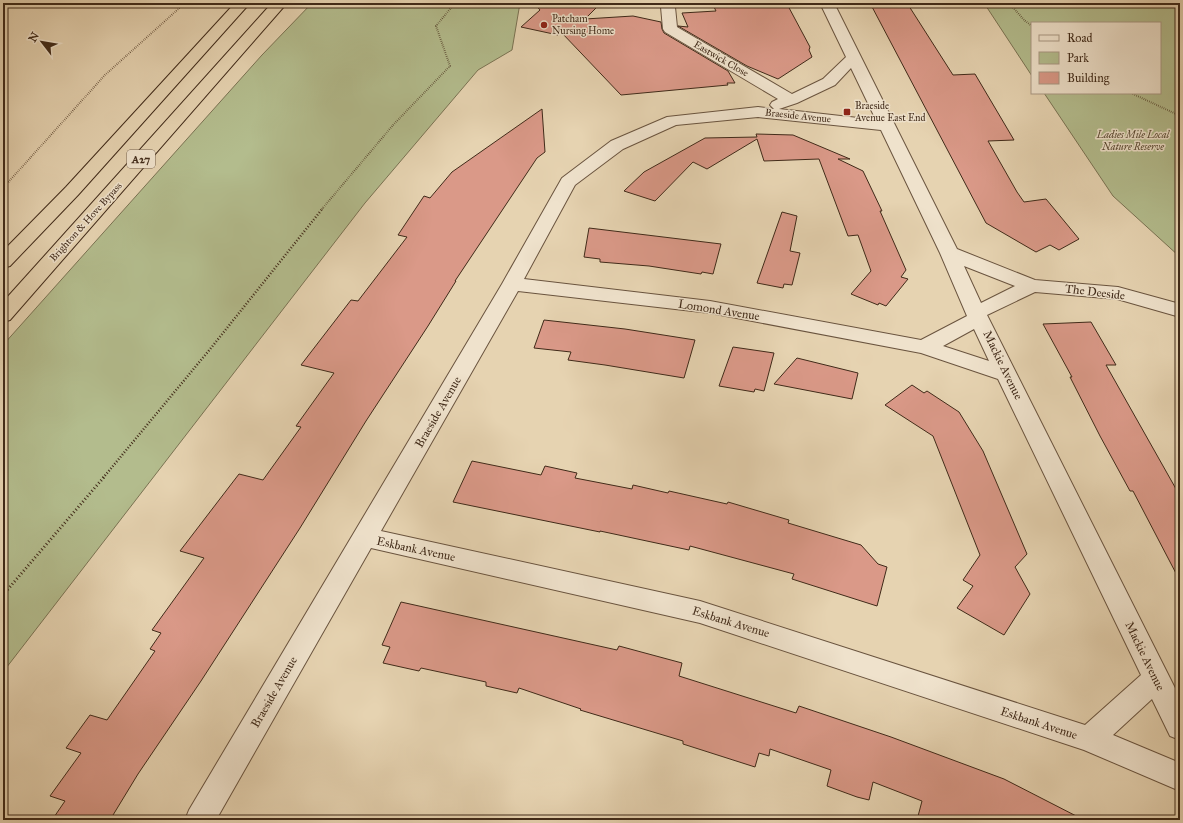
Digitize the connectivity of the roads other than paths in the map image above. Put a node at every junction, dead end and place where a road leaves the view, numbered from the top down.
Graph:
1 (243, 3) edge
2 (280, 3) edge
3 (827, 3) edge
4 (669, 4) edge
5 (853, 58) junction
6 (791, 100) junction
7 (758, 112) junction
8 (887, 126) junction
9 (949, 253) junction
10 (3, 262) edge
11 (512, 284) junction
12 (1032, 286) junction
13 (1180, 311) edge
14 (3, 315) edge
15 (978, 315) junction
16 (924, 347) junction
17 (1008, 375) junction
18 (365, 537) junction
19 (1156, 678) junction
20 (1180, 727) edge
21 (1089, 740) junction
22 (1180, 777) edge
23 (200, 820) edge

1 - 10 highway, A27
2 - 14 highway, Brighton & Hove Bypass / A27
3 - 5 street, Mackie Avenue
4 - 6 street, Eastwick Close
5 - 6 street, Braeside Avenue
5 - 8 street, Mackie Avenue
6 - 7 street, Braeside Avenue
7 - 8 street, Braeside Avenue
7 - 11 street, Braeside Avenue
8 - 9 street, Mackie Avenue
9 - 12 street, The Deeside
9 - 15 street, Mackie Avenue
11 - 16 street, Lomond Avenue
11 - 18 street, Braeside Avenue
12 - 13 street, The Deeside
12 - 15 street, The Deeside
15 - 16 street
15 - 17 street, Mackie Avenue
16 - 17 street, Lomond Avenue
17 - 19 street, Mackie Avenue
18 - 21 street, Eskbank Avenue
18 - 23 street, Braeside Avenue
19 - 20 street, Mackie Avenue
19 - 21 street, Eskbank Avenue
21 - 22 street, Eskbank Avenue

